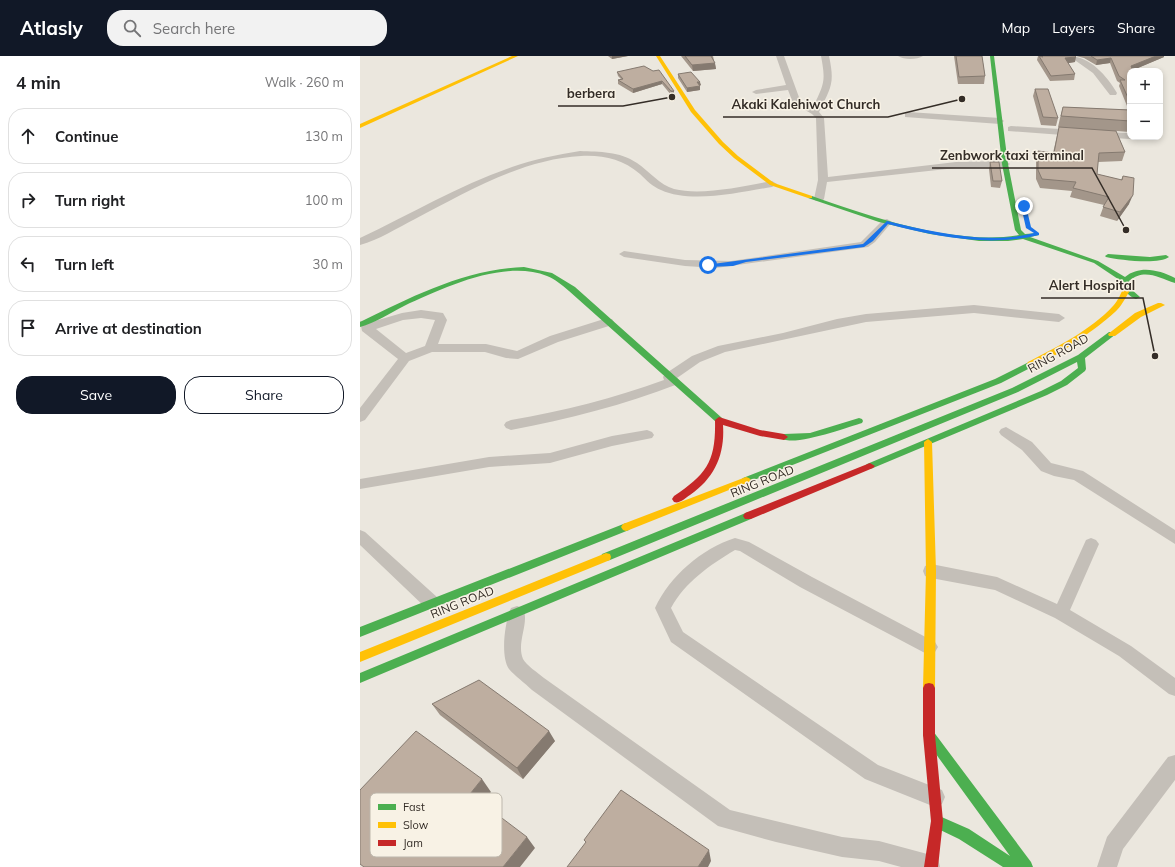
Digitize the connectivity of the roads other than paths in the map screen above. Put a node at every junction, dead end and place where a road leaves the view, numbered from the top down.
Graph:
1 (516, 56) edge
2 (658, 56) edge
3 (780, 56) edge
4 (825, 56) edge
5 (902, 56) edge
6 (919, 56) edge
7 (992, 56) edge
8 (1073, 56) edge
9 (792, 87) junction
10 (756, 92) dead end
11 (1113, 93) dead end
12 (815, 112) junction
13 (908, 115) dead end
14 (1000, 121) junction
15 (360, 126) edge
16 (1011, 129) dead end
17 (1127, 136) edge
18 (1005, 164) junction
19 (823, 180) junction
20 (772, 184) junction
21 (820, 199) junction
22 (887, 222) junction
23 (1029, 228) dead end
24 (1037, 234) junction
25 (1024, 237) junction
26 (360, 242) edge
27 (1070, 243) dead end
28 (1175, 250) edge
29 (624, 254) dead end
30 (1166, 258) junction
31 (1142, 272) junction
32 (1125, 280) junction
33 (1175, 281) edge
34 (1127, 290) junction
35 (1059, 318) dead end
36 (608, 322) junction
37 (363, 326) edge
38 (1073, 340) junction
39 (430, 348) junction
40 (1042, 348) dead end
41 (1081, 357) junction
42 (405, 358) junction
43 (672, 379) junction
44 (360, 417) edge
45 (868, 417) dead end
46 (719, 420) junction
47 (511, 425) dead end
48 (1006, 432) dead end
49 (647, 435) dead end
50 (928, 442) junction
51 (360, 484) edge
52 (626, 529) junction
53 (360, 536) edge
54 (1175, 538) edge
55 (1091, 544) dead end
56 (931, 571) junction
57 (432, 603) junction
58 (518, 613) junction
59 (1061, 613) junction
60 (360, 632) edge
61 (929, 647) junction
62 (360, 656) edge
63 (360, 678) edge
64 (1175, 688) edge
65 (929, 735) junction
66 (1175, 764) edge
67 (935, 797) junction
68 (937, 821) junction
69 (934, 866) edge
70 (1015, 867) edge
71 (1026, 867) edge
72 (1107, 867) edge

1 - 15 main road
2 - 20 main road
3 - 9 street
4 - 12 street
5 - 6 street
7 - 14 main road
8 - 11 street
9 - 10 street
9 - 12 street
12 - 19 street
13 - 14 street
14 - 18 main road
16 - 17 street
18 - 19 street
18 - 25 main road
19 - 21 street
20 - 21 main road
20 - 26 street
21 - 22 main road
22 - 25 main road
22 - 29 street
23 - 24 main road
24 - 25 main road
24 - 27 main road
25 - 32 main road
28 - 30 main road
30 - 31 main road
30 - 31 main road
31 - 32 main road
31 - 33 main road
32 - 34 main road
34 - 38 main road, RING ROAD
34 - 41 main road, RING ROAD
35 - 43 street
36 - 37 main road
36 - 39 street
36 - 43 main road
37 - 39 street
37 - 42 street
38 - 40 main road
38 - 52 main road, RING ROAD
39 - 42 street
41 - 50 main road
41 - 62 main road, RING ROAD
42 - 44 street
43 - 46 main road
43 - 47 street
45 - 46 main road
46 - 52 main road
48 - 54 street
49 - 51 street
50 - 56 main road
50 - 58 main road
52 - 57 main road, RING ROAD
53 - 57 street
55 - 59 street
56 - 59 street
56 - 61 main road
57 - 60 main road, RING ROAD
58 - 63 main road
58 - 69 street
59 - 64 street
61 - 65 main road
61 - 67 street
65 - 67 main road
65 - 71 main road
66 - 72 street
67 - 68 main road
68 - 69 main road
68 - 70 main road

